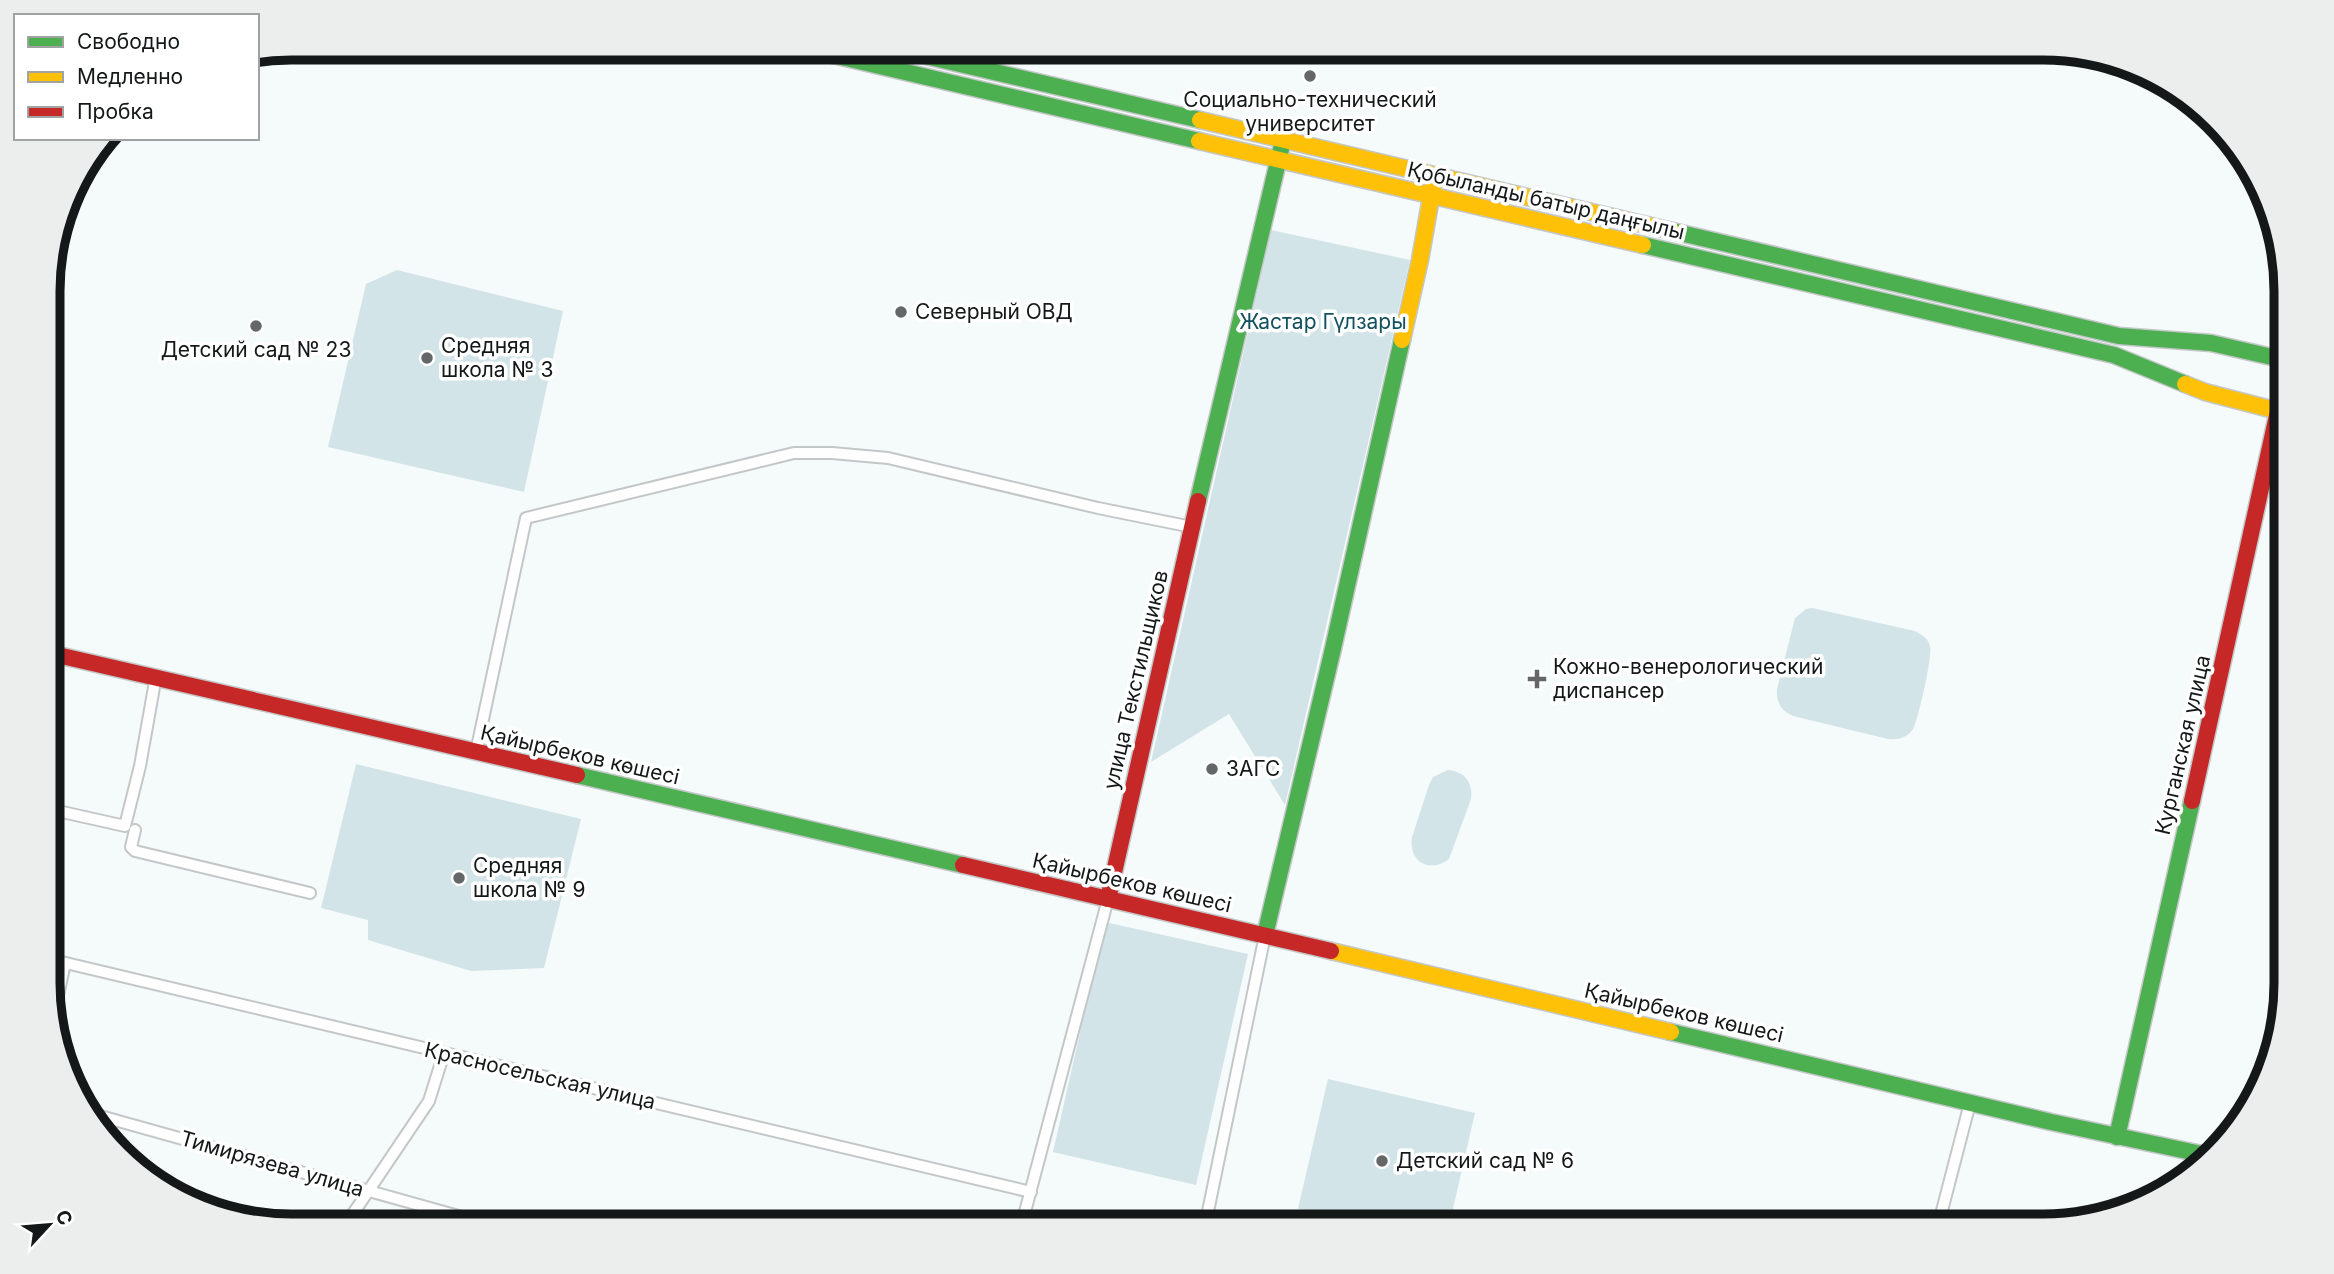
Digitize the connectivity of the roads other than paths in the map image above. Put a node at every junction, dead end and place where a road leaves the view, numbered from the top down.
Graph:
1 (869, 60) edge
2 (942, 60) edge
3 (1283, 140) junction
4 (1279, 160) junction
5 (1434, 176) junction
6 (1432, 197) junction
7 (2274, 357) edge
8 (2274, 404) edge
9 (2274, 436) edge
10 (1192, 527) junction
11 (60, 655) edge
12 (156, 676) junction
13 (477, 752) junction
14 (60, 812) edge
15 (130, 828) junction
16 (310, 893) dead end
17 (1108, 899) junction
18 (1265, 935) junction
19 (60, 962) edge
20 (65, 963) junction
21 (60, 986) edge
22 (444, 1053) junction
23 (1970, 1103) junction
24 (101, 1116) edge
25 (2117, 1137) junction
26 (2199, 1154) edge
27 (367, 1191) junction
28 (1031, 1192) junction
29 (352, 1214) edge
30 (451, 1214) edge
31 (1025, 1214) edge
32 (1208, 1214) edge
33 (1941, 1214) edge

1 - 4 street, Қобыланды батыр даңғылы
2 - 3 street, Қобыланды батыр даңғылы
3 - 4 street, улица Текстильщиков
3 - 5 street, Қобыланды батыр даңғылы
4 - 6 street, Қобыланды батыр даңғылы
4 - 10 street, улица Текстильщиков
5 - 6 street
5 - 7 street, Қобыланды батыр даңғылы
6 - 8 street, Қобыланды батыр даңғылы
6 - 18 street
9 - 25 street, Курганская улица
10 - 13 street
10 - 17 street, улица Текстильщиков
11 - 12 street, Қайырбеков көшесі
12 - 13 street, Қайырбеков көшесі
12 - 15 street
13 - 17 street, Қайырбеков көшесі
14 - 15 street
15 - 16 street
17 - 18 street, Қайырбеков көшесі
17 - 28 street, улица Текстильщиков
18 - 23 street, Қайырбеков көшесі
18 - 32 street
19 - 20 street, Красносельская улица
20 - 21 street
20 - 22 street, Красносельская улица
22 - 27 street
22 - 28 street, Красносельская улица
23 - 25 street, Қайырбеков көшесі
23 - 33 street
24 - 27 street, Тимирязева улица
25 - 26 street, Қайырбеков көшесі
27 - 29 street
27 - 30 street, Тимирязева улица
28 - 31 street, улица Текстильщиков

